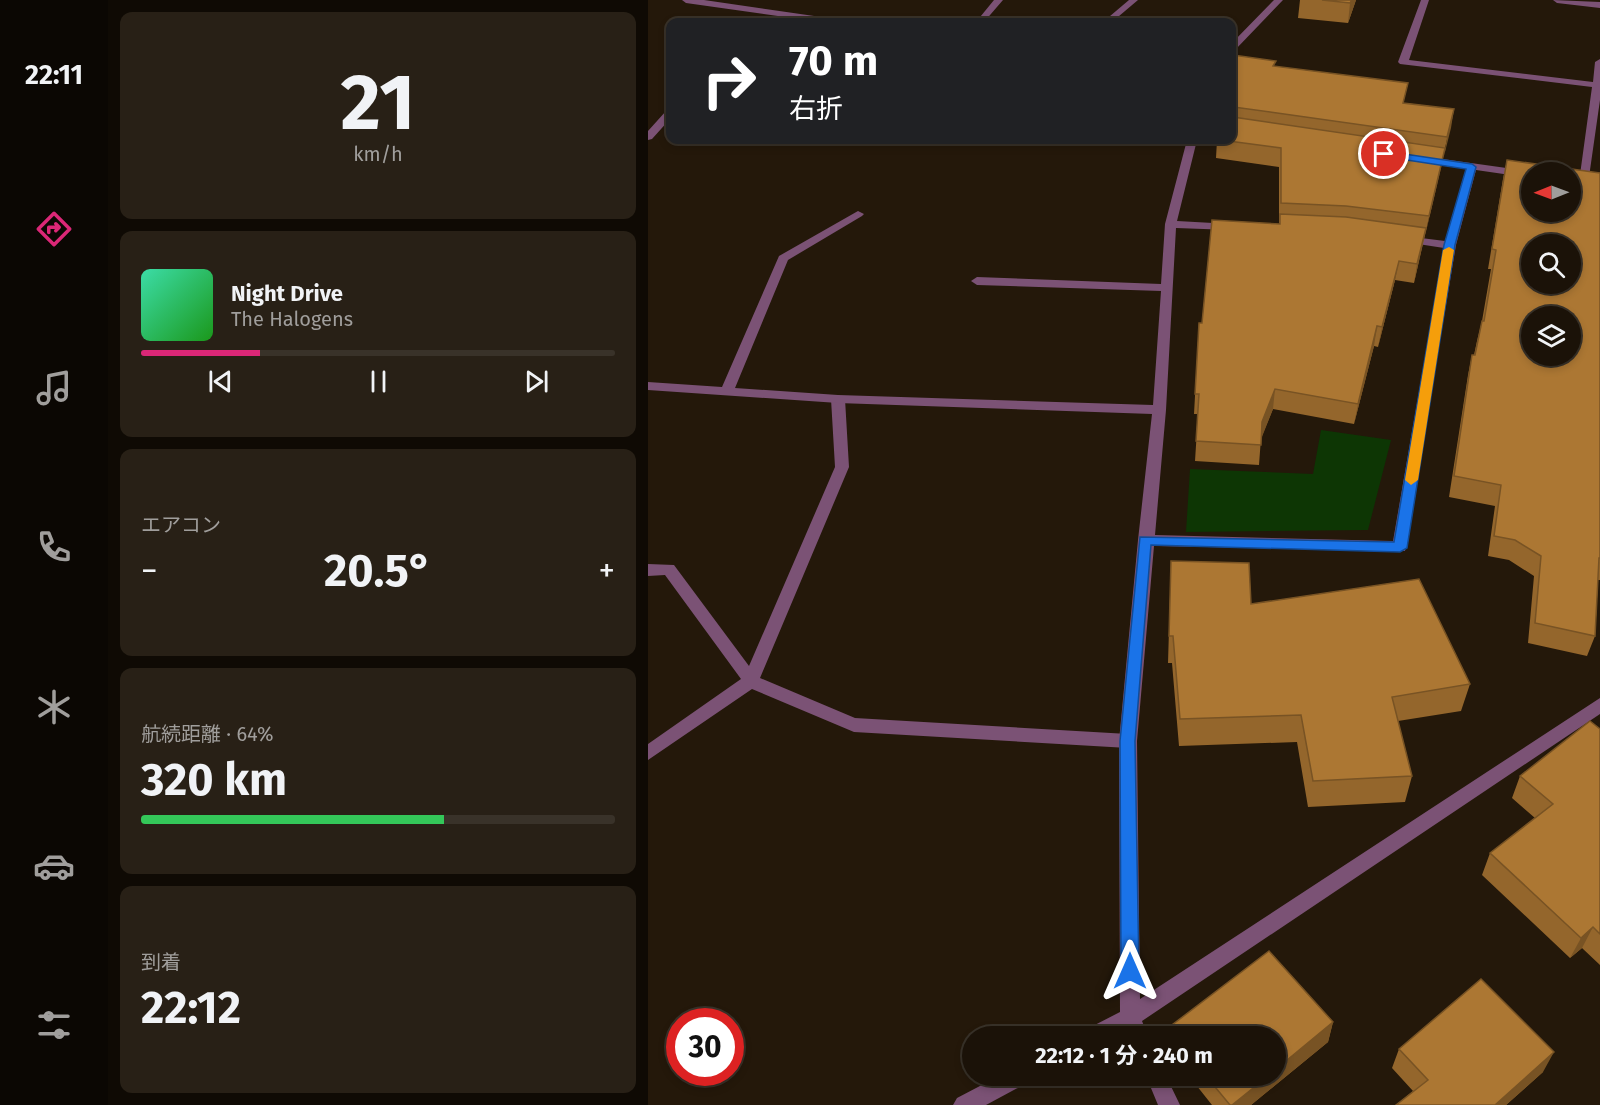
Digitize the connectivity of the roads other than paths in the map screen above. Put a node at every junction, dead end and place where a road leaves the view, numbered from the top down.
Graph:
1 (686, 0) edge
2 (999, 0) edge
3 (1134, 0) edge
4 (1279, 0) edge
5 (1425, 0) edge
6 (1557, 0) edge
7 (1600, 4) edge
8 (765, 12) junction
9 (759, 18) edge
10 (807, 18) edge
11 (983, 18) edge
12 (1112, 18) edge
13 (1236, 44) edge
14 (1600, 61) edge
15 (1597, 85) junction
16 (666, 117) edge
17 (651, 131) edge
18 (1190, 144) edge
19 (1414, 158) edge
20 (1472, 167) junction
21 (1521, 174) edge
22 (1581, 182) edge
23 (858, 214) dead end
24 (1171, 224) junction
25 (1240, 227) edge
26 (1390, 237) edge
27 (1449, 245) junction
28 (977, 281) dead end
29 (1166, 288) junction
30 (648, 386) edge
31 (727, 390) junction
32 (838, 399) junction
33 (1159, 410) junction
34 (1145, 540) junction
35 (648, 570) edge
36 (751, 681) junction
37 (1600, 705) edge
38 (1128, 741) junction
39 (648, 753) edge
40 (1130, 1017) junction
41 (1113, 1026) edge
42 (1134, 1026) edge
43 (1001, 1086) edge
44 (1160, 1086) edge
45 (964, 1105) edge
46 (1169, 1105) edge

1 - 8 street
2 - 11 street
3 - 12 street
4 - 13 street
5 - 15 street
6 - 7 street
8 - 9 street
8 - 10 street
14 - 15 street
15 - 22 street
16 - 17 street
18 - 24 street
19 - 20 street
20 - 21 street
20 - 27 street
23 - 31 street
24 - 25 street
24 - 29 street
26 - 27 street
27 - 34 street
28 - 29 street
29 - 33 street
30 - 31 street
31 - 32 street
32 - 33 street
32 - 36 street
33 - 34 street
34 - 38 street
35 - 36 street
36 - 38 street
36 - 39 street
37 - 40 street
38 - 40 street
40 - 41 street
40 - 42 street
43 - 45 street
44 - 46 street

